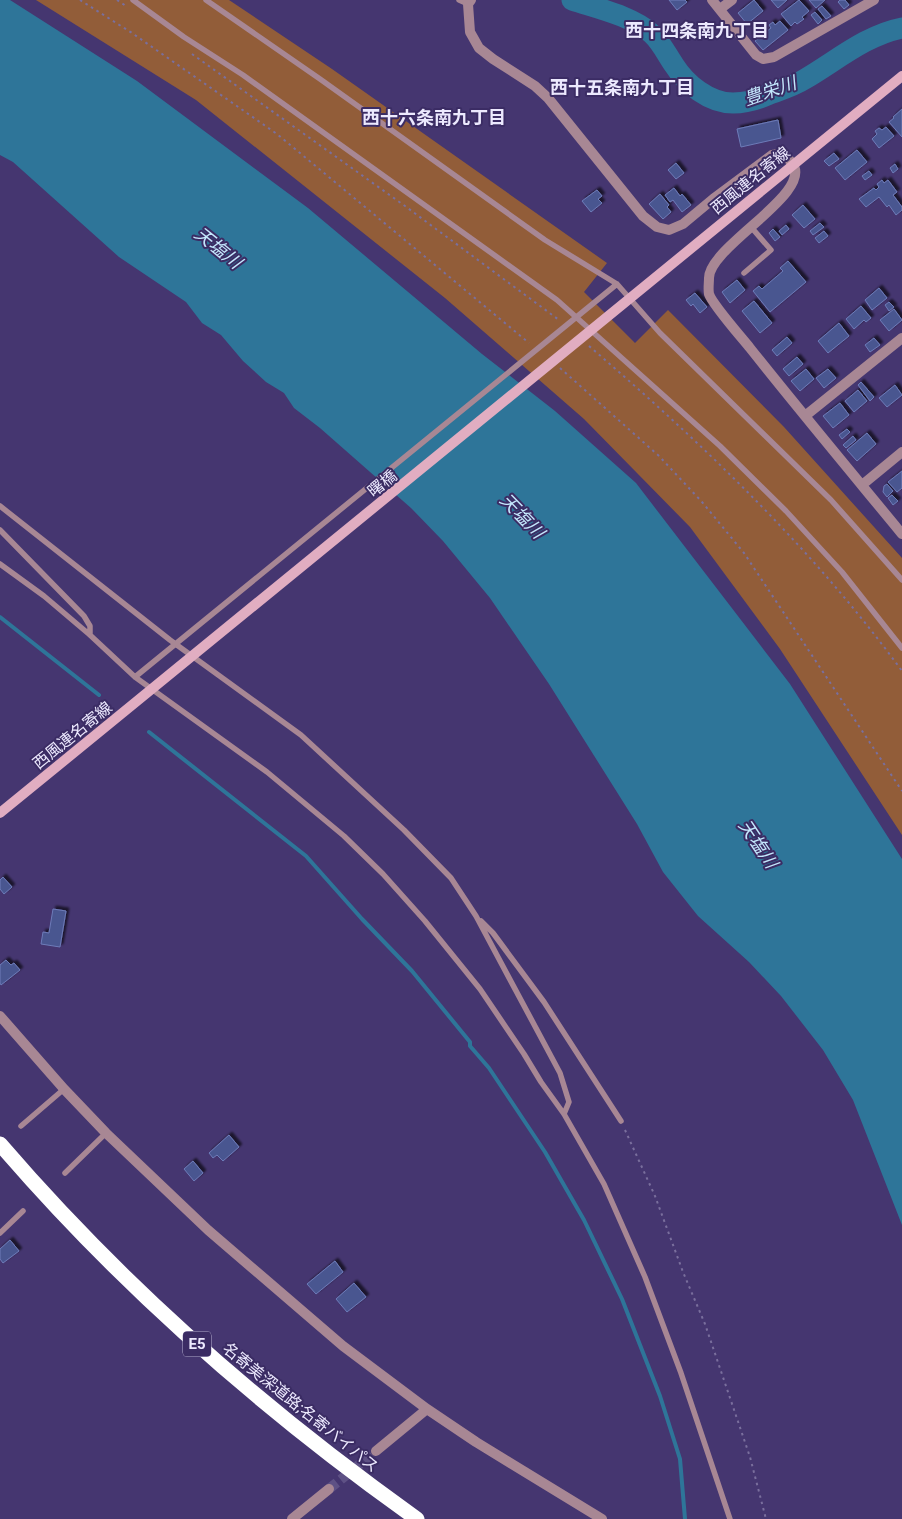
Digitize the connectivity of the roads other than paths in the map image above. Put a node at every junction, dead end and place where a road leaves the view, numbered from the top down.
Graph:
1 (133, 0) edge
2 (206, 0) edge
3 (712, 0) edge
4 (732, 0) edge
5 (874, 0) edge
6 (466, 1) edge
7 (720, 10) junction
8 (902, 76) edge
9 (794, 164) junction
10 (752, 227) junction
11 (744, 273) dead end
12 (618, 284) junction
13 (630, 298) junction
14 (618, 308) joint
15 (902, 338) edge
16 (805, 416) junction
17 (902, 452) edge
18 (862, 485) junction
19 (0, 506) edge
20 (0, 530) edge
21 (902, 534) edge
22 (0, 564) edge
23 (902, 580) edge
24 (90, 634) junction
25 (902, 648) edge
26 (135, 676) junction
27 (164, 680) joint
28 (152, 690) junction
29 (0, 813) edge
30 (476, 916) junction
31 (0, 1016) edge
32 (64, 1089) junction
33 (564, 1114) junction
34 (621, 1121) road end
35 (21, 1126) dead end
36 (106, 1134) junction
37 (0, 1144) edge
38 (65, 1172) dead end
39 (23, 1211) dead end
40 (0, 1232) edge
41 (427, 1409) junction
42 (376, 1451) tunnel mouth
43 (329, 1489) tunnel mouth
44 (292, 1519) edge
45 (417, 1519) edge
46 (602, 1519) edge
47 (730, 1519) edge

1 - 25 lane
2 - 12 lane
3 - 7 street
4 - 7 street
5 - 7 street
6 - 9 street
8 - 9 main road, 西風連名寄線
9 - 10 street
9 - 13 main road, 西風連名寄線
10 - 11 lane
10 - 16 street
12 - 13 lane
12 - 26 lane
13 - 14 main road, 西風連名寄線
13 - 23 lane
14 - 27 main road, 曙橋
15 - 16 street
16 - 18 street
17 - 18 street
18 - 21 street
19 - 30 lane
20 - 24 lane
22 - 24 lane
24 - 26 lane
26 - 28 lane
27 - 28 main road, 西風連名寄線
28 - 29 main road, 西風連名寄線
28 - 33 lane
30 - 33 lane
30 - 34 lane
31 - 32 street
32 - 35 lane
32 - 36 street
33 - 47 lane
36 - 38 lane
36 - 41 street
37 - 45 highway, 名寄美深道路;名寄バイパス / E5
39 - 40 lane
41 - 42 street
41 - 46 street
43 - 44 street

